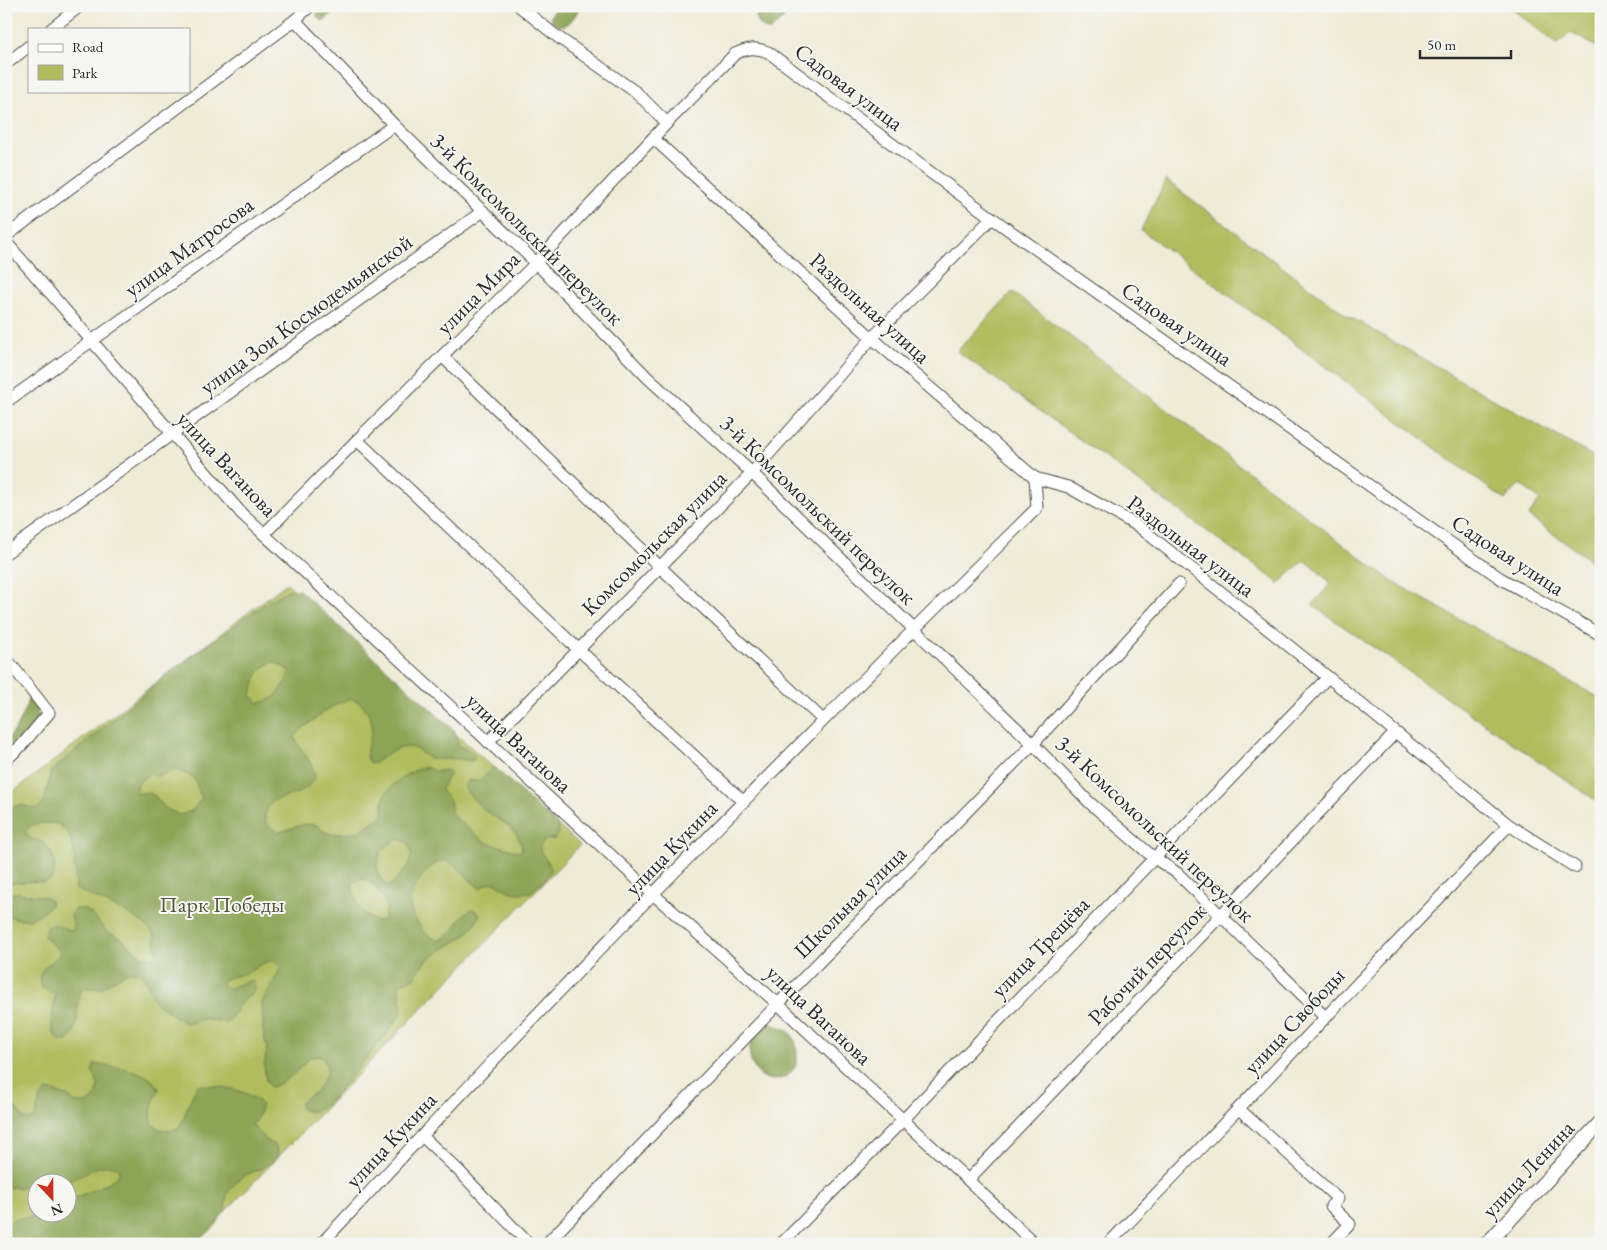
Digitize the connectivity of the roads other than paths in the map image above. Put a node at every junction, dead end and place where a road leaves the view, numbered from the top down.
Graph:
1 (80, 6) edge
2 (310, 6) edge
3 (519, 6) edge
4 (295, 20) junction
5 (52, 28) edge
6 (28, 47) edge
7 (735, 54) joint
8 (6, 64) edge
9 (667, 123) junction
10 (394, 125) junction
11 (653, 138) junction
12 (483, 211) junction
13 (992, 218) junction
14 (6, 236) edge
15 (6, 242) edge
16 (536, 263) junction
17 (872, 338) junction
18 (92, 341) junction
19 (442, 356) junction
20 (6, 402) edge
21 (172, 435) junction
22 (357, 440) junction
23 (752, 473) junction
24 (1036, 478) junction
25 (264, 534) junction
26 (6, 553) edge
27 (659, 566) junction
28 (1179, 584) dead end
29 (913, 629) junction
30 (1601, 635) edge
31 (578, 649) junction
32 (6, 658) edge
33 (1328, 677) junction
34 (823, 720) junction
35 (1396, 733) junction
36 (488, 742) junction
37 (1033, 744) junction
38 (6, 760) edge
39 (744, 802) junction
40 (1509, 825) junction
41 (1154, 857) junction
42 (1575, 867) dead end
43 (654, 894) junction
44 (1221, 916) junction
45 (778, 1004) junction
46 (1325, 1017) junction
47 (1239, 1109) junction
48 (903, 1120) junction
49 (1601, 1122) edge
50 (422, 1136) junction
51 (968, 1180) junction
52 (321, 1244) edge
53 (529, 1244) edge
54 (546, 1244) edge
55 (781, 1244) edge
56 (1035, 1244) edge
57 (1108, 1244) edge
58 (1331, 1244) edge
59 (1487, 1244) edge

1 - 5 street
2 - 4 street
3 - 9 street
4 - 10 street, 3-й Комсомольский переулок
4 - 14 street
6 - 8 street
7 - 9 street, улица Мира
7 - 13 street, Садовая улица
9 - 11 street, улица Мира
10 - 12 street, 3-й Комсомольский переулок
10 - 18 street, улица Матросова
11 - 16 street, улица Мира
11 - 17 street, Раздольная улица
12 - 16 street, 3-й Комсомольский переулок
12 - 21 street, улица Зои Космодемьянской
13 - 17 street, Комсомольская улица
13 - 30 street, Садовая улица
15 - 18 street, улица Ваганова
16 - 19 street, улица Мира
16 - 23 street, 3-й Комсомольский переулок
17 - 23 street, Комсомольская улица
17 - 24 street, Раздольная улица
18 - 20 street, улица Матросова
18 - 21 street, улица Ваганова
19 - 22 street, улица Мира
19 - 27 street
21 - 25 street, улица Ваганова
21 - 26 street, улица Зои Космодемьянской
22 - 25 street, улица Мира
22 - 31 street
23 - 27 street, Комсомольская улица
23 - 29 street, 3-й Комсомольский переулок
24 - 29 street, улица Кукина
24 - 33 street, Раздольная улица
25 - 36 street, улица Ваганова
27 - 31 street, Комсомольская улица
27 - 34 street
28 - 37 street, Школьная улица
29 - 34 street, улица Кукина
29 - 37 street, 3-й Комсомольский переулок
31 - 36 street, Комсомольская улица
31 - 39 street
32 - 38 street
33 - 35 street, Раздольная улица
33 - 41 street, улица Трещёва
34 - 39 street, улица Кукина
35 - 40 street, Раздольная улица
35 - 44 street, Рабочий переулок
36 - 43 street, улица Ваганова
37 - 41 street, 3-й Комсомольский переулок
37 - 45 street, Школьная улица
39 - 43 street, улица Кукина
40 - 42 street, Раздольная улица
40 - 46 street, улица Свободы
41 - 44 street, 3-й Комсомольский переулок
41 - 48 street, улица Трещёва
43 - 45 street, улица Ваганова
43 - 50 street, улица Кукина
44 - 46 street, 3-й Комсомольский переулок
44 - 51 street, Рабочий переулок
45 - 48 street, улица Ваганова
45 - 54 street, Школьная улица
46 - 47 street, улица Свободы
47 - 57 street, улица Свободы
47 - 58 street
48 - 51 street, улица Ваганова
48 - 55 street, улица Трещёва
49 - 59 street, улица Ленина
50 - 52 street, улица Кукина
50 - 53 street
51 - 56 street, улица Ваганова

